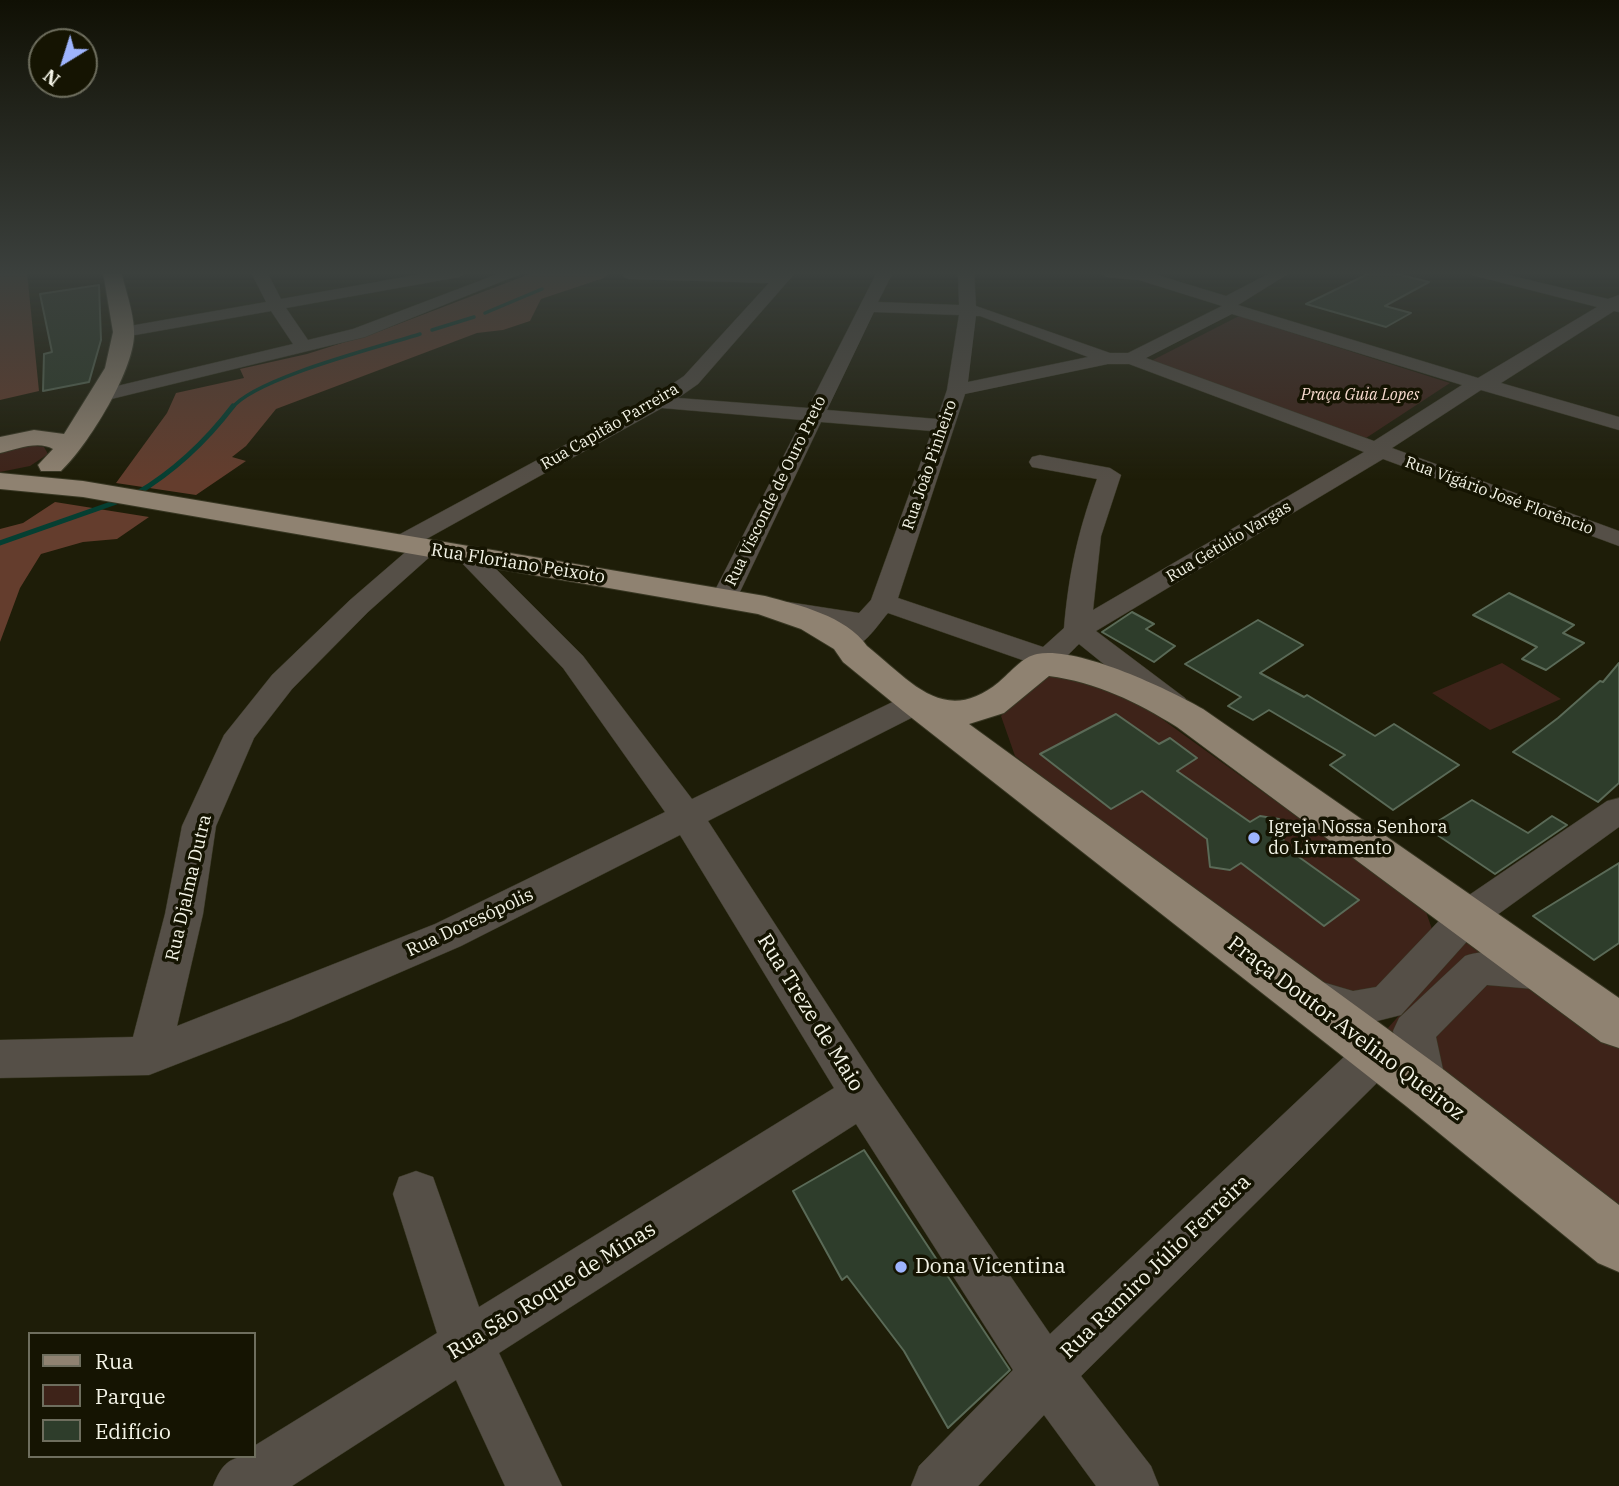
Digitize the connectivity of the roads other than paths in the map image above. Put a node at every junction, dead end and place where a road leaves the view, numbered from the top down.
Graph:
1 (122, 341) edge
2 (300, 341) edge
3 (328, 341) edge
4 (726, 341) edge
5 (849, 341) edge
6 (964, 341) edge
7 (1063, 341) edge
8 (1163, 341) edge
9 (1345, 341) edge
10 (1553, 341) edge
11 (304, 348) junction
12 (1108, 358) junction
13 (1131, 359) junction
14 (1481, 384) junction
15 (957, 390) junction
16 (659, 402) junction
17 (93, 405) junction
18 (814, 415) junction
19 (1619, 424) edge
20 (943, 426) junction
21 (6, 443) edge
22 (1375, 448) junction
23 (63, 456) junction
24 (1041, 462) dead end
25 (0, 480) edge
26 (81, 489) junction
27 (1619, 540) edge
28 (412, 546) junction
29 (469, 556) junction
30 (1081, 582) junction
31 (1145, 591) junction
32 (724, 598) junction
33 (854, 624) junction
34 (1079, 630) junction
35 (1043, 661) junction
36 (922, 707) junction
37 (988, 709) junction
38 (1190, 718) junction
39 (1619, 810) edge
40 (687, 817) junction
41 (1070, 822) junction
42 (1466, 918) junction
43 (1546, 974) junction
44 (1295, 989) junction
45 (1619, 1027) edge
46 (149, 1056) junction
47 (0, 1059) edge
48 (1408, 1067) junction
49 (862, 1095) junction
50 (416, 1194) dead end
51 (1619, 1242) edge
52 (467, 1346) junction
53 (1046, 1374) junction
54 (241, 1486) edge
55 (534, 1486) edge
56 (939, 1486) edge
57 (1132, 1486) edge

1 - 17 main road
2 - 11 street
3 - 11 street
4 - 16 street, Rua Capitão Parreira
5 - 18 street, Rua Visconde de Ouro Preto
6 - 15 street, Rua João Pinheiro
7 - 12 street
8 - 13 street
9 - 14 street
10 - 14 street
11 - 17 street
12 - 13 street
12 - 15 street
13 - 22 street
14 - 19 street
14 - 22 street
15 - 20 street, Rua João Pinheiro
16 - 18 street
16 - 28 street, Rua Capitão Parreira
17 - 21 main road
17 - 23 main road
18 - 20 street
18 - 32 street, Rua Visconde de Ouro Preto
20 - 33 street, Rua João Pinheiro
21 - 23 main road
22 - 27 street, Rua Vigário José Florêncio
22 - 31 street, Rua Getúlio Vargas
23 - 25 main road
23 - 26 main road
24 - 30 street
25 - 26 main road, Rua Floriano Peixoto
26 - 28 main road, Rua Floriano Peixoto
28 - 29 main road, Rua Floriano Peixoto
28 - 46 street, Rua Djalma Dutra
29 - 32 main road, Rua Floriano Peixoto
29 - 40 street, Rua Treze de Maio
30 - 31 street
30 - 34 street
31 - 34 street, Rua Getúlio Vargas
32 - 33 main road, Rua Floriano Peixoto
33 - 35 street
33 - 36 main road, Rua Floriano Peixoto
34 - 35 street
34 - 38 street
35 - 37 main road
35 - 38 main road
36 - 37 main road
36 - 40 street, Rua Doresópolis
36 - 41 main road, Praça Doutor Avelino Queiroz
37 - 41 main road, Praça Doutor Avelino Queiroz
38 - 42 main road
39 - 42 street
40 - 46 street, Rua Doresópolis
40 - 49 street, Rua Treze de Maio
41 - 44 main road, Praça Doutor Avelino Queiroz
42 - 43 main road
42 - 44 street, Praça Doutor Avelino Queiroz
43 - 45 main road
43 - 48 street, Praça Doutor Avelino Queiroz
44 - 48 main road, Praça Doutor Avelino Queiroz
46 - 47 street, Rua Doresópolis
48 - 51 main road, Praça Doutor Avelino Queiroz
48 - 53 street, Rua Ramiro Júlio Ferreira
49 - 52 street, Rua São Roque de Minas
49 - 53 street, Rua Treze de Maio
50 - 52 street
52 - 54 street, Rua São Roque de Minas
52 - 55 street
53 - 56 street, Rua Ramiro Júlio Ferreira
53 - 57 street, Rua Treze de Maio

